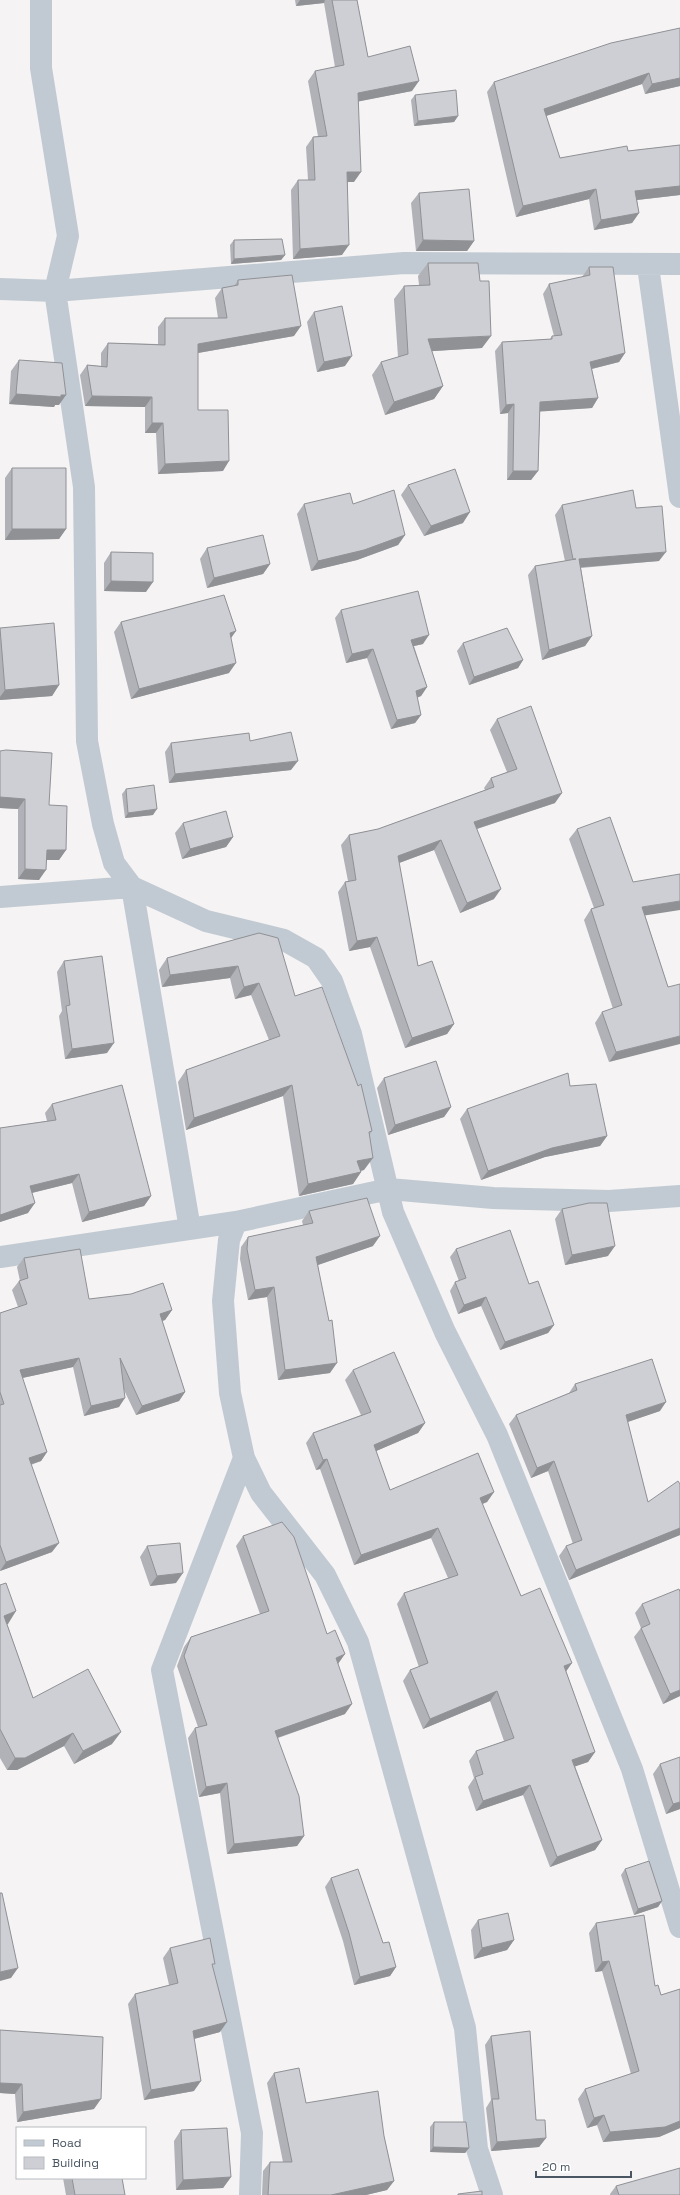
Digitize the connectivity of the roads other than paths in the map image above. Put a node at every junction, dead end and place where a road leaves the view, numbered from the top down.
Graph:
1 (41, 0) edge
2 (680, 264) edge
3 (648, 266) junction
4 (0, 289) edge
5 (55, 291) junction
6 (680, 497) edge
7 (132, 887) junction
8 (0, 897) edge
9 (389, 1189) junction
10 (680, 1196) edge
11 (236, 1222) junction
12 (190, 1229) junction
13 (0, 1256) edge
14 (244, 1458) junction
15 (680, 1927) edge
16 (250, 2195) edge
17 (492, 2195) edge

1 - 5 street
2 - 3 street
3 - 5 street
3 - 6 street
4 - 5 street
5 - 7 street
7 - 8 street
7 - 9 street
7 - 12 street
9 - 10 street
9 - 11 street
9 - 15 street
11 - 12 street
11 - 14 street
12 - 13 street
14 - 16 street
14 - 17 street

